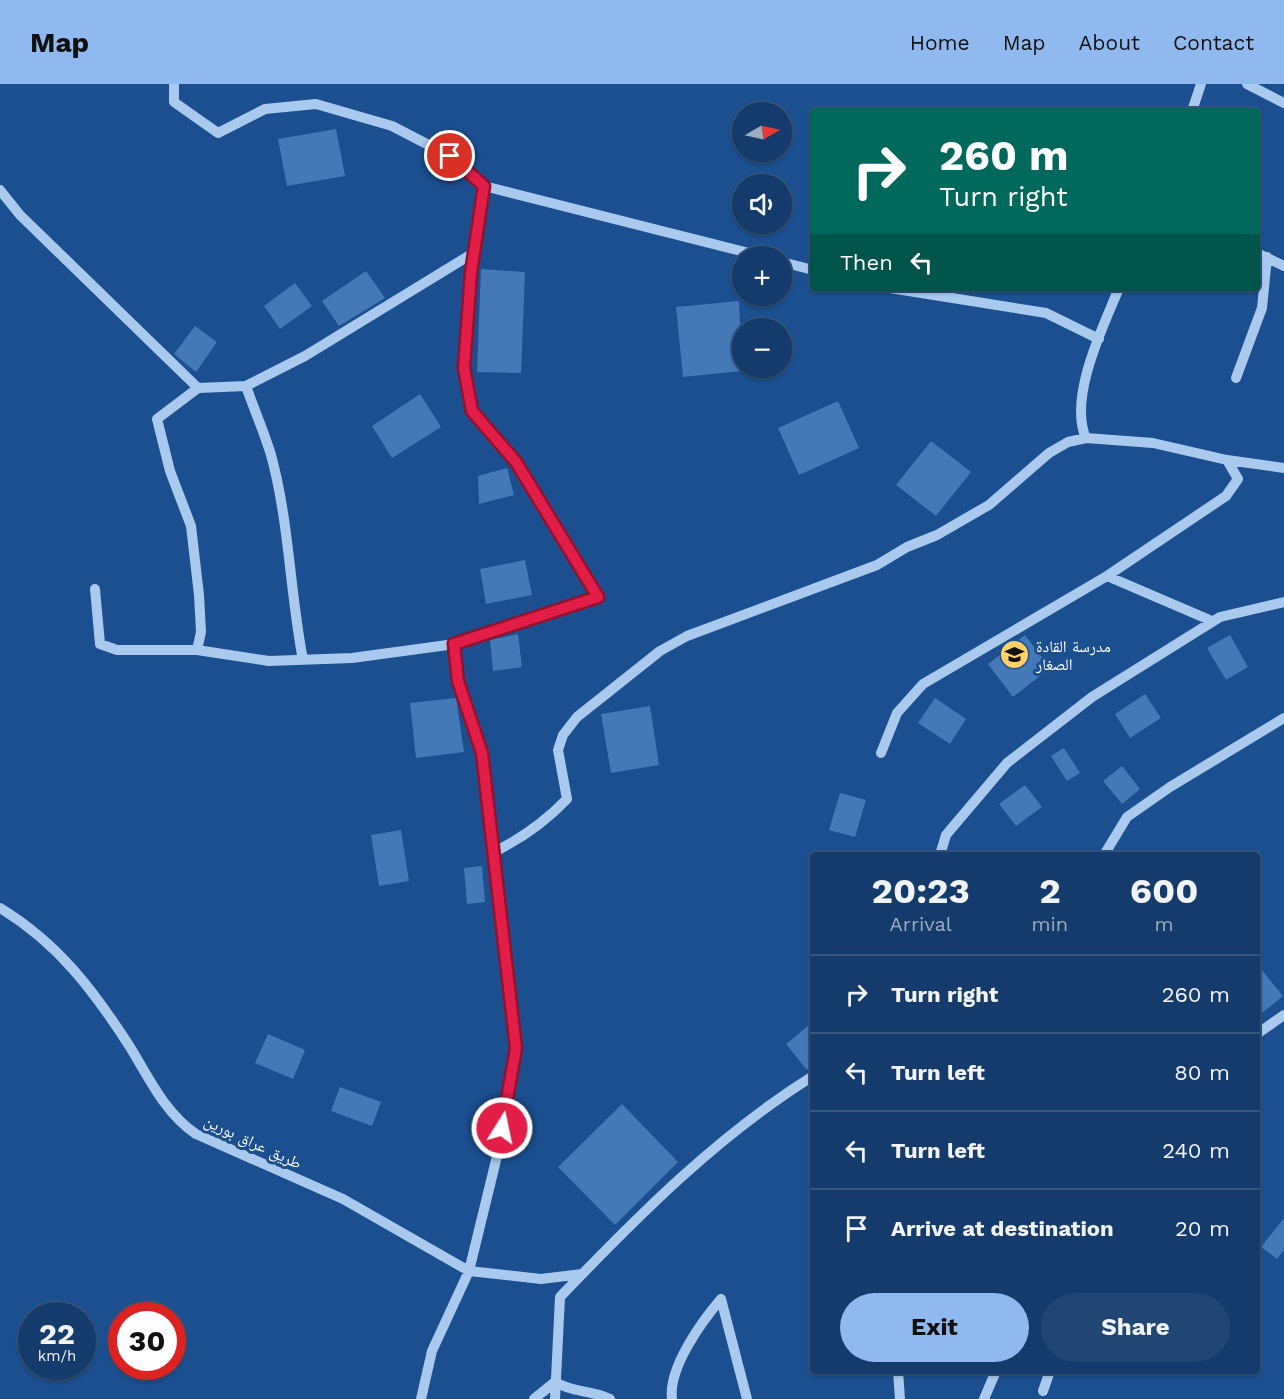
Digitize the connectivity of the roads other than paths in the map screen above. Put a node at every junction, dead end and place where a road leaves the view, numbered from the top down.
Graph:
1 (174, 84) edge
2 (1201, 84) edge
3 (1247, 84) edge
4 (1284, 103) edge
5 (1193, 108) edge
6 (484, 186) junction
7 (0, 190) edge
8 (732, 249) edge
9 (475, 252) junction
10 (1262, 255) edge
11 (792, 265) edge
12 (1284, 266) edge
13 (810, 269) edge
14 (909, 291) edge
15 (1118, 291) edge
16 (1099, 339) junction
17 (1236, 378) dead end
18 (246, 386) junction
19 (198, 388) junction
20 (1086, 438) junction
21 (1227, 460) junction
22 (1284, 468) edge
23 (1107, 576) junction
24 (95, 589) dead end
25 (1284, 602) edge
26 (1212, 621) junction
27 (454, 644) junction
28 (197, 650) junction
29 (303, 660) junction
30 (1284, 718) edge
31 (881, 753) dead end
32 (941, 852) edge
33 (1106, 852) edge
34 (492, 853) junction
35 (0, 908) edge
36 (1284, 1015) edge
37 (1260, 1032) edge
38 (810, 1078) edge
39 (469, 1271) junction
40 (582, 1274) junction
41 (898, 1374) edge
42 (995, 1374) edge
43 (1049, 1374) edge
44 (555, 1382) junction
45 (1043, 1390) dead end
46 (421, 1399) edge
47 (534, 1399) edge
48 (555, 1399) edge
49 (610, 1399) edge
50 (672, 1399) edge
51 (747, 1399) edge
52 (900, 1399) edge
53 (984, 1399) edge

1 - 6 street
2 - 5 street
3 - 4 street
6 - 8 street
6 - 9 street
7 - 19 street
9 - 18 street
9 - 27 street
10 - 12 street
10 - 17 street
11 - 13 street
14 - 16 street
15 - 16 street
16 - 20 street
18 - 19 street
18 - 29 street
19 - 28 street
20 - 21 street
20 - 34 street
21 - 22 street
21 - 23 street
23 - 26 street
23 - 31 street
24 - 28 street
25 - 26 street
26 - 32 street
27 - 29 street
27 - 34 street
28 - 29 street
30 - 33 street
34 - 39 street
35 - 39 street, طريق عراق بورين
36 - 37 street
38 - 40 street
39 - 40 street
39 - 46 street
40 - 44 street
41 - 52 street
42 - 53 street
43 - 45 street
44 - 47 street
44 - 48 street
44 - 49 street
50 - 51 street

